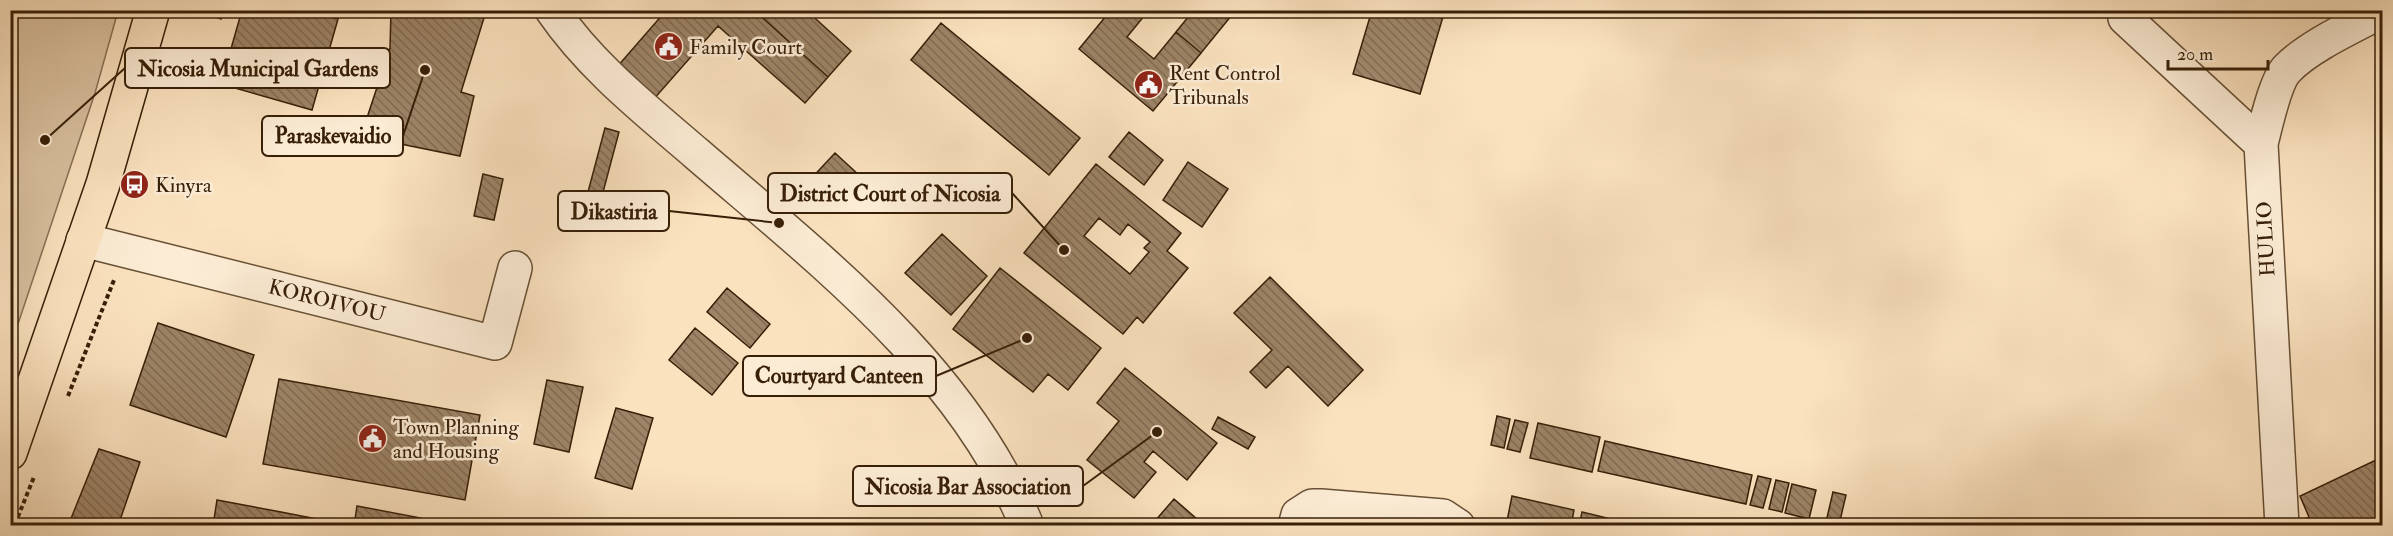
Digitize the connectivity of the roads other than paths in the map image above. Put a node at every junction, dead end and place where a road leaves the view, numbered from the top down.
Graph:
1 (153, 10) edge
2 (552, 10) edge
3 (2124, 10) edge
4 (2382, 11) edge
5 (2261, 144) junction
6 (83, 240) junction
7 (515, 267) dead end
8 (10, 453) edge
9 (1027, 525) edge
10 (1295, 525) edge
11 (1458, 525) edge
12 (2282, 525) edge

1 - 6 main road
2 - 9 street
3 - 5 street
4 - 5 street, HULIO
5 - 12 street, HULIO
6 - 7 street, KOROIVOU
6 - 8 main road
10 - 11 street

